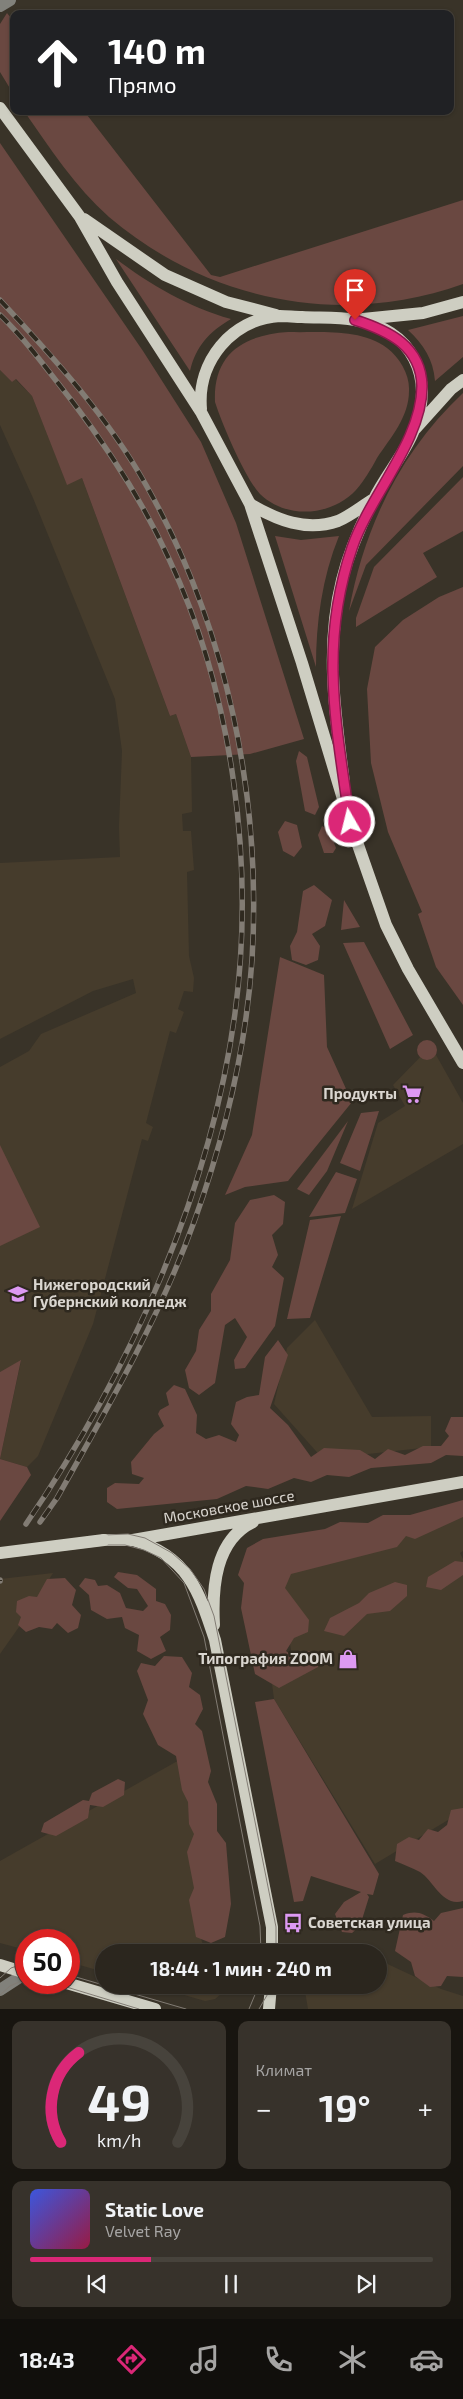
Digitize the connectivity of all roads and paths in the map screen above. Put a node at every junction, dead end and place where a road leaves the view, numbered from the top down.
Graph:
1 (10, 0) edge
2 (0, 6) edge
3 (0, 108) edge
4 (80, 217) junction
5 (463, 302) edge
6 (279, 316) junction
7 (355, 320) junction
8 (463, 380) edge
9 (201, 412) junction
10 (414, 431) junction
11 (374, 499) junction
12 (250, 504) junction
13 (350, 822) junction
14 (463, 1063) edge
15 (463, 1482) edge
16 (262, 1518) junction
17 (134, 1540) junction
18 (0, 1554) edge
19 (215, 1640) junction
20 (272, 1944) edge
21 (0, 1965) edge
22 (15, 1970) edge
23 (15, 1980) edge
24 (80, 1987) edge
25 (0, 1990) edge
26 (270, 1994) edge
27 (155, 2009) edge
28 (269, 2009) edge

1 - 2 street
3 - 4 main road
4 - 6 main road
4 - 9 main road
5 - 7 main road
6 - 7 main road
6 - 9 main road
7 - 10 main road
8 - 10 main road
9 - 12 main road
10 - 11 main road
11 - 12 main road
11 - 13 main road
12 - 13 main road
13 - 14 main road
15 - 16 main road, Московское шоссе
16 - 17 main road, Московское шоссе
16 - 19 main road
17 - 18 main road, Московское шоссе, bridge
17 - 19 main road
19 - 20 main road
21 - 22 main road
23 - 25 street
24 - 27 main road
26 - 28 main road

